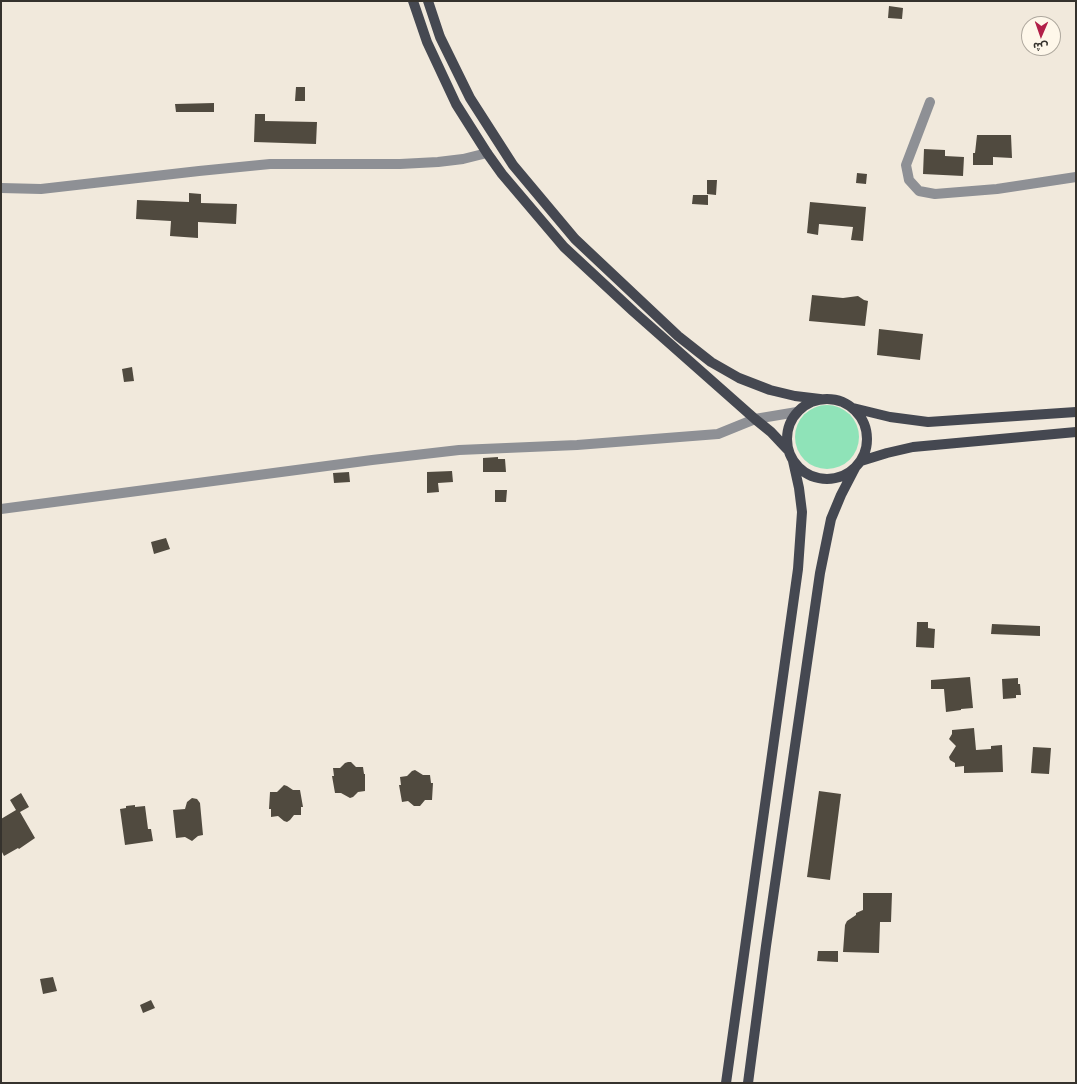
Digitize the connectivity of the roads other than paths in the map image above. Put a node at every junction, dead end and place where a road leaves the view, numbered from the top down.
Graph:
1 (413, 1) edge
2 (428, 1) edge
3 (930, 102) dead end
4 (487, 153) junction
5 (1076, 177) edge
6 (1, 188) edge
7 (820, 399) junction
8 (853, 408) junction
9 (797, 412) junction
10 (1076, 412) edge
11 (755, 419) junction
12 (1076, 432) edge
13 (787, 448) junction
14 (793, 461) junction
15 (858, 464) junction
16 (1, 509) edge
17 (726, 1083) edge
18 (748, 1083) edge

1 - 4 main road
2 - 7 main road
3 - 5 street
4 - 6 street
4 - 11 main road
7 - 8 main road
7 - 9 main road
8 - 10 main road
8 - 15 main road
9 - 11 street
9 - 13 main road
11 - 13 main road
11 - 16 street
12 - 15 main road
13 - 14 main road
14 - 15 main road
14 - 17 main road
15 - 18 main road

